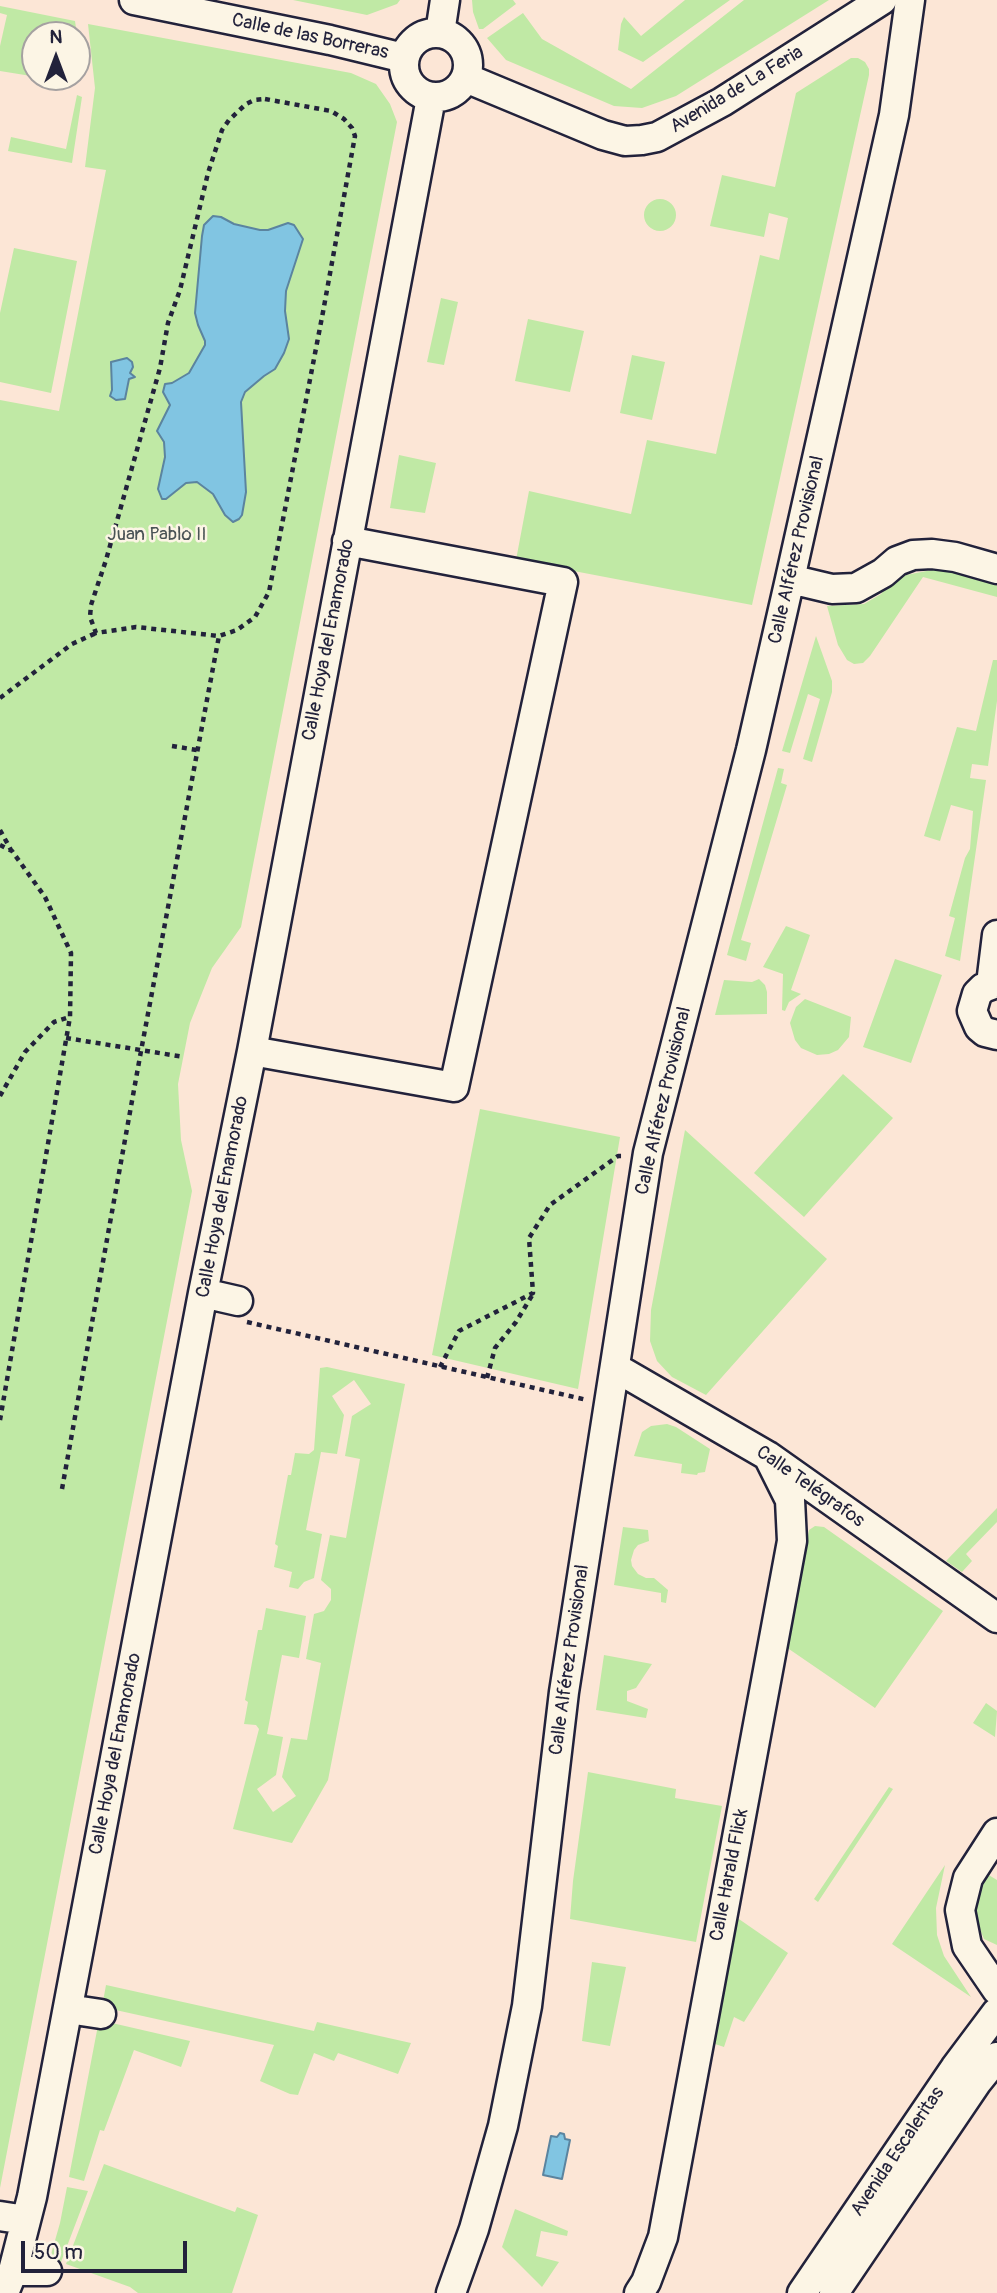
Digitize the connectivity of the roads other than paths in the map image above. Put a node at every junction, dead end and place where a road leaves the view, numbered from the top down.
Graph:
1 (134, 0) edge
2 (445, 0) edge
3 (882, 0) edge
4 (910, 0) edge
5 (440, 33) junction
6 (404, 58) junction
7 (466, 78) junction
8 (431, 98) junction
9 (347, 541) junction
10 (997, 569) edge
11 (790, 579) junction
12 (997, 935) edge
13 (994, 984) edge
14 (996, 1036) edge
15 (252, 1051) junction
16 (203, 1293) junction
17 (239, 1311) road end
18 (616, 1368) junction
19 (768, 1456) junction
20 (997, 1618) edge
21 (997, 1833) edge
22 (997, 1990) edge
23 (68, 2009) junction
24 (997, 2012) edge
25 (101, 2014) dead end
26 (997, 2057) edge
27 (886, 2192) junction
28 (13, 2218) edge
29 (47, 2271) dead end
30 (9, 2282) edge
31 (451, 2293) edge
32 (639, 2293) edge
33 (802, 2293) edge
34 (834, 2293) edge

1 - 6 street, Calle de las Borreras
2 - 5 street
3 - 7 street, Avenida de La Feria
4 - 11 street, Calle Alférez Provisional
5 - 6 street
5 - 7 street
6 - 8 street
7 - 8 street
8 - 9 street, Calle Hoya del Enamorado
9 - 15 street, Calle Hoya del Enamorado
9 - 15 street
10 - 11 street
11 - 18 street, Calle Alférez Provisional
12 - 13 street
13 - 14 street
15 - 16 street, Calle Hoya del Enamorado
16 - 17 street
16 - 23 street, Calle Hoya del Enamorado
18 - 19 street, Calle Telégrafos
18 - 31 street, Calle Alférez Provisional
19 - 20 street, Calle Telégrafos
19 - 32 street, Calle Harald Flick
21 - 22 street
23 - 25 street
23 - 28 street, Calle Hoya del Enamorado
24 - 27 street, Avenida Escaleritas
26 - 27 street, Avenida Escaleritas
27 - 33 street, Avenida Escaleritas
27 - 34 street, Avenida Escaleritas
28 - 30 street, Calle Hoya del Enamorado
29 - 30 street

